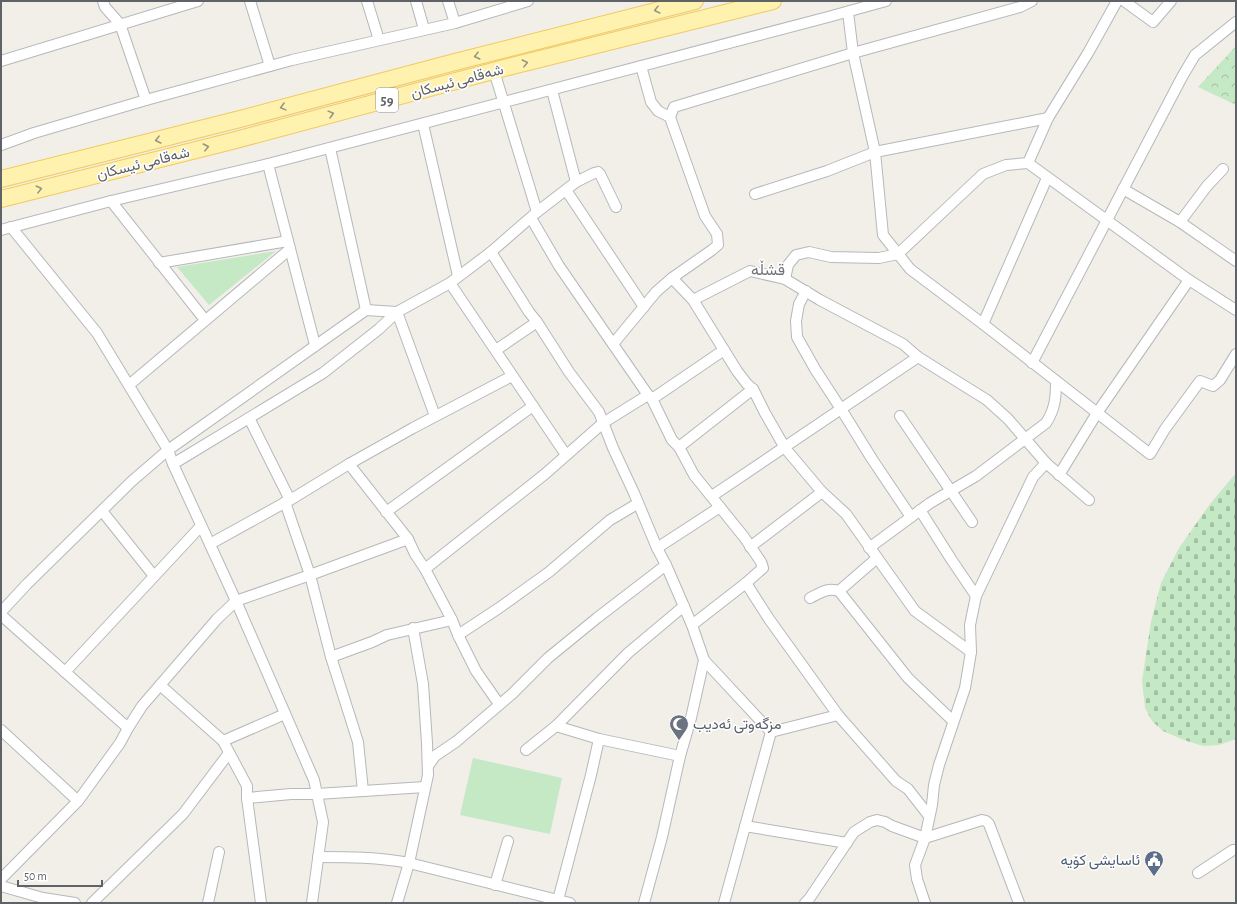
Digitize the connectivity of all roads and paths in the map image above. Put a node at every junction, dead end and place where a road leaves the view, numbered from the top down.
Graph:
1 (103, 1) edge
2 (198, 1) edge
3 (250, 1) edge
4 (367, 1) edge
5 (416, 1) edge
6 (448, 1) edge
7 (528, 1) edge
8 (695, 1) edge
9 (773, 1) edge
10 (886, 1) edge
11 (1032, 1) edge
12 (1117, 1) edge
13 (1124, 1) edge
14 (1172, 1) edge
15 (848, 12) junction
16 (1236, 22) edge
17 (455, 23) junction
18 (120, 24) junction
19 (424, 29) junction
20 (379, 40) junction
21 (853, 53) junction
22 (1, 60) edge
23 (270, 66) junction
24 (641, 66) junction
25 (494, 71) junction
26 (552, 90) junction
27 (146, 100) junction
28 (504, 102) junction
29 (670, 117) junction
30 (1048, 118) junction
31 (423, 124) junction
32 (1, 145) edge
33 (330, 148) junction
34 (875, 152) junction
35 (1028, 163) junction
36 (268, 164) junction
37 (1223, 169) dead end
38 (1047, 178) junction
39 (1, 179) edge
40 (576, 182) junction
41 (1123, 189) junction
42 (566, 190) junction
43 (755, 194) dead end
44 (1, 199) edge
45 (111, 201) junction
46 (616, 207) dead end
47 (534, 215) junction
48 (1107, 220) junction
49 (1180, 222) junction
50 (11, 227) junction
51 (1, 230) edge
52 (289, 245) junction
53 (491, 252) junction
54 (898, 254) junction
55 (1236, 261) edge
56 (159, 263) junction
57 (458, 276) junction
58 (672, 278) junction
59 (786, 279) junction
60 (1189, 280) junction
61 (450, 283) junction
62 (806, 291) junction
63 (693, 300) junction
64 (644, 307) junction
65 (366, 310) junction
66 (1236, 310) edge
67 (398, 312) junction
68 (206, 320) junction
69 (537, 322) junction
70 (983, 324) junction
71 (613, 344) junction
72 (315, 345) junction
73 (496, 350) junction
74 (724, 350) junction
75 (1236, 354) edge
76 (918, 357) junction
77 (1032, 363) junction
78 (512, 376) junction
79 (1056, 381) junction
80 (129, 385) junction
81 (753, 389) junction
82 (650, 397) junction
83 (533, 406) junction
84 (841, 409) junction
85 (1097, 413) junction
86 (435, 416) junction
87 (900, 416) dead end
88 (248, 418) junction
89 (603, 423) junction
90 (1025, 439) junction
91 (679, 446) junction
92 (785, 448) junction
93 (168, 450) junction
94 (566, 455) junction
95 (1046, 463) junction
96 (173, 464) junction
97 (349, 464) junction
98 (1059, 475) junction
99 (950, 491) junction
100 (822, 492) junction
101 (712, 496) junction
102 (1089, 500) dead end
103 (287, 501) junction
104 (637, 504) junction
105 (720, 507) junction
106 (920, 510) junction
107 (102, 511) junction
108 (386, 512) junction
109 (911, 517) junction
110 (972, 522) dead end
111 (201, 526) junction
112 (408, 539) junction
113 (210, 544) junction
114 (750, 547) junction
115 (657, 548) junction
116 (869, 548) junction
117 (878, 558) junction
118 (666, 565) junction
119 (425, 569) junction
120 (310, 575) junction
121 (154, 576) junction
122 (746, 583) junction
123 (839, 590) junction
124 (976, 596) junction
125 (810, 598) dead end
126 (236, 601) junction
127 (684, 606) junction
128 (1, 614) edge
129 (452, 620) junction
130 (692, 625) junction
131 (413, 628) junction
132 (458, 635) junction
133 (971, 652) junction
134 (331, 657) junction
135 (704, 660) junction
136 (65, 672) junction
137 (160, 685) junction
138 (499, 704) junction
139 (285, 714) junction
140 (838, 715) junction
141 (953, 720) junction
142 (556, 726) junction
143 (128, 728) junction
144 (1, 730) edge
145 (771, 732) junction
146 (599, 739) junction
147 (223, 741) junction
148 (526, 750) dead end
149 (229, 753) junction
150 (680, 756) junction
151 (428, 766) junction
152 (425, 787) junction
153 (363, 791) junction
154 (317, 794) junction
155 (247, 798) junction
156 (78, 801) junction
157 (929, 816) junction
158 (745, 826) junction
159 (925, 838) junction
160 (508, 841) dead end
161 (847, 843) junction
162 (1236, 850) edge
163 (219, 852) dead end
164 (318, 857) junction
165 (409, 863) junction
166 (1198, 873) dead end
167 (1, 879) edge
168 (495, 885) junction
169 (1, 886) edge
170 (558, 900) junction
171 (75, 903) edge
172 (92, 903) edge
173 (208, 903) edge
174 (261, 903) edge
175 (312, 903) edge
176 (397, 903) edge
177 (570, 903) edge
178 (644, 903) edge
179 (724, 903) edge
180 (805, 903) edge
181 (925, 903) edge
182 (1019, 903) edge

1 - 18 street
2 - 18 street
3 - 23 street
4 - 20 street
5 - 19 street
6 - 17 street
7 - 17 street
8 -> 39 main road, شەقامی ئیسکان / 59
25 -> 9 main road, شەقامی ئیسکان / 59
10 - 15 street
11 - 21 street
12 - 30 street
13 - 14 street
15 - 21 street
15 - 24 street
16 - 41 street
17 - 19 street
18 - 22 street
18 - 27 street
19 - 20 street
20 - 23 street
21 - 29 street
21 - 34 street
23 - 27 street
24 - 26 street
24 - 29 street
25 - 28 street
44 -> 25 main road, شەقامی ئیسکان / 59
26 - 28 street
26 - 40 street
27 - 32 street
28 - 31 street
28 - 47 street
29 - 58 street
30 - 34 street
30 - 35 street
31 - 33 street
31 - 57 street
33 - 36 street
33 - 65 street
34 - 43 street
34 - 54 street
35 - 38 street
35 - 54 street
36 - 45 street
36 - 52 street
37 - 49 street
38 - 48 street
38 - 70 street
40 - 42 street
40 - 46 street
41 - 48 street
41 - 49 street
42 - 47 street
42 - 64 street
45 - 50 street
45 - 56 street
47 - 53 street
47 - 71 street
48 - 60 street
48 - 77 street
49 - 55 street
50 - 51 street
50 - 80 street
52 - 56 street
52 - 68 street
52 - 72 street
53 - 57 street
53 - 69 street
54 - 59 street
54 - 70 street
56 - 68 street
57 - 61 street
58 - 63 street
58 - 64 street
59 - 62 street
59 - 63 street
60 - 66 street
60 - 85 street
61 - 67 street
61 - 73 street
62 - 76 street
62 - 84 street
63 - 74 street
64 - 71 street
65 - 67 street
65 - 72 street
67 - 86 street
67 - 88 street
68 - 80 street
69 - 73 street
69 - 89 street
70 - 77 street
71 - 82 street
72 - 93 street
73 - 78 street
74 - 81 street
74 - 82 street
75 - 85 street
76 - 84 street
76 - 90 street
77 - 79 street
78 - 83 street
78 - 86 street
79 - 85 street
79 - 90 street
80 - 93 street
81 - 91 street
81 - 92 street
82 - 89 street
82 - 91 street
83 - 94 street
83 - 108 street
84 - 92 street
84 - 109 street
85 - 98 street
86 - 97 street
87 - 99 street
88 - 96 street
88 - 103 street
89 - 94 street
89 - 104 street
90 - 95 street
90 - 99 street
91 - 101 street
92 - 100 street
92 - 101 street
93 - 96 street
93 - 107 street
94 - 119 street
95 - 98 street
95 - 124 street
96 - 111 street
97 - 103 street
97 - 108 street
98 - 102 street
99 - 106 street
99 - 110 street
100 - 114 street
100 - 116 street
101 - 105 street
103 - 113 street
103 - 120 street
104 - 115 street
104 - 132 street
105 - 114 street
105 - 115 street
106 - 109 street
106 - 124 street
107 - 121 street
107 - 128 street
108 - 112 street
109 - 116 street
111 - 113 street
111 - 121 street
112 - 119 street
112 - 120 street
113 - 126 street
114 - 122 street
115 - 118 street
116 - 117 street
117 - 123 street
117 - 133 street
118 - 127 street
118 - 138 street
119 - 129 street
120 - 126 street
120 - 134 street
121 - 136 street
122 - 130 street
122 - 140 street
123 - 125 street
123 - 141 street
124 - 133 street
126 - 137 street
126 - 139 street
127 - 130 street
127 - 142 street
128 - 136 street
129 - 131 street
129 - 132 street
130 - 135 street
131 - 134 street
131 - 151 street
132 - 138 street
133 - 141 street
134 - 153 street
135 - 145 street
135 - 150 street
136 - 143 street
137 - 143 street
137 - 147 street
138 - 151 street
139 - 147 street
139 - 154 street
140 - 145 street
140 - 157 street
141 - 157 street
142 - 146 street
142 - 148 street
143 - 156 street
144 - 156 street
145 - 158 street
146 - 150 street
146 - 170 street
147 - 149 street
149 - 155 street
149 - 172 street
150 - 178 street
151 - 152 street
152 - 153 street
152 - 165 street
153 - 154 street
154 - 155 street
154 - 164 street
155 - 174 street
156 - 167 street
157 - 159 street
158 - 161 street
158 - 179 street
159 - 161 street
159 - 181 street
159 - 182 street
160 - 168 street
161 - 180 street
162 - 166 street
163 - 173 street
164 - 165 street
164 - 175 street
165 - 168 street
165 - 176 street
168 - 170 street
169 - 171 street
170 - 177 street

